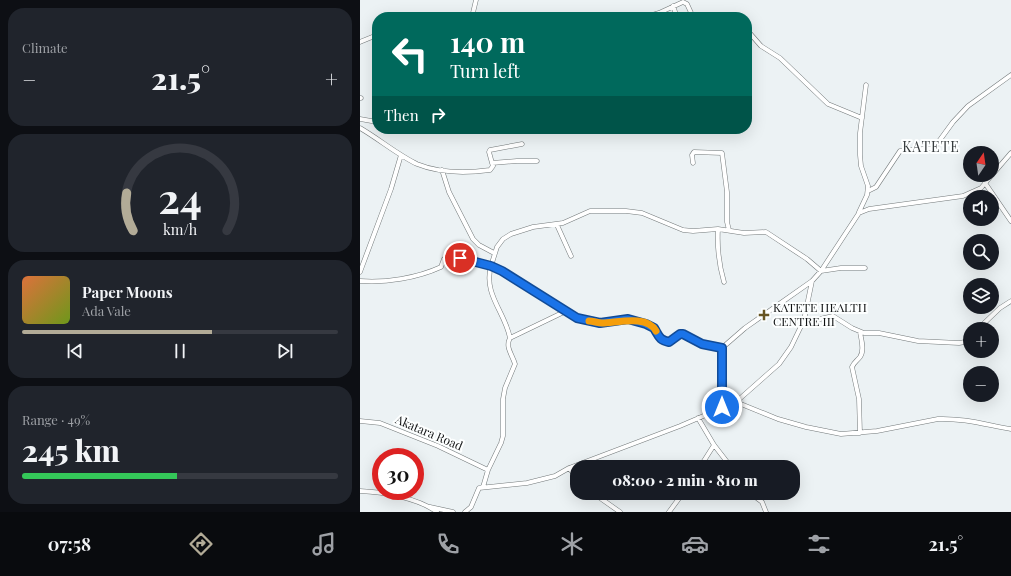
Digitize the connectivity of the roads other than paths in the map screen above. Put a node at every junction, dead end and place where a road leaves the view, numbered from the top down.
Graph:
1 (476, 0) edge
2 (673, 6) junction
3 (473, 12) edge
4 (661, 12) edge
5 (675, 12) edge
6 (690, 12) edge
7 (752, 36) edge
8 (372, 37) edge
9 (360, 42) edge
10 (1011, 75) edge
11 (866, 85) dead end
12 (862, 118) junction
13 (360, 120) edge
14 (372, 121) edge
15 (360, 128) edge
16 (522, 144) dead end
17 (1011, 153) edge
18 (401, 155) junction
19 (538, 161) dead end
20 (693, 163) dead end
21 (492, 164) junction
22 (999, 167) edge
23 (442, 170) junction
24 (985, 183) joint
25 (868, 191) junction
26 (859, 212) junction
27 (1011, 221) edge
28 (557, 225) junction
29 (718, 229) junction
30 (729, 230) junction
31 (494, 254) junction
32 (571, 256) dead end
33 (491, 266) junction
34 (864, 268) dead end
35 (821, 271) junction
36 (360, 272) edge
37 (360, 281) edge
38 (812, 281) junction
39 (724, 282) dead end
40 (1011, 301) edge
41 (566, 311) junction
42 (985, 322) edge
43 (802, 323) junction
44 (860, 332) junction
45 (510, 338) junction
46 (963, 342) edge
47 (722, 348) junction
48 (736, 402) junction
49 (722, 407) junction
50 (698, 418) junction
51 (360, 421) edge
52 (1011, 429) edge
53 (860, 434) junction
54 (714, 445) junction
55 (704, 460) edge
56 (726, 460) edge
57 (569, 468) joint
58 (488, 470) junction
59 (483, 487) junction
60 (360, 492) edge
61 (603, 500) edge
62 (677, 500) edge
63 (759, 500) edge
64 (430, 507) junction
65 (436, 512) edge
66 (453, 512) edge
67 (465, 512) edge
68 (620, 512) edge
69 (668, 512) edge
70 (766, 512) edge

1 - 3 street
2 - 4 street
2 - 5 street
2 - 6 street
7 - 12 street
8 - 9 street
10 - 25 street
11 - 12 street
12 - 25 street
13 - 14 street
15 - 18 street
16 - 21 street
17 - 22 street
18 - 23 street
18 - 36 street
19 - 21 street
20 - 30 street
21 - 23 street
23 - 31 street
24 - 26 street
24 - 27 street
25 - 26 street
26 - 35 street
28 - 29 street
28 - 31 street
28 - 32 street
29 - 30 street
29 - 39 street
30 - 35 street
31 - 33 street
33 - 37 street
33 - 41 street
33 - 45 street
34 - 35 street
35 - 38 street
38 - 43 street
38 - 47 street
40 - 42 street
41 - 45 street
41 - 47 street
43 - 44 street
43 - 48 street
44 - 46 street
44 - 53 street
45 - 58 street
47 - 49 street
48 - 49 street
48 - 53 street
49 - 50 street
50 - 54 street
50 - 57 street
51 - 58 street, Akatara Road
52 - 53 street
54 - 55 street
54 - 56 street
57 - 59 street
58 - 59 street
59 - 67 street
60 - 64 street
61 - 68 street
62 - 69 street
63 - 70 street
64 - 65 street
64 - 66 street

